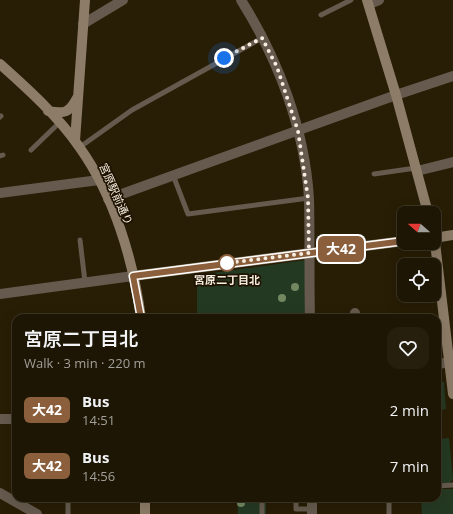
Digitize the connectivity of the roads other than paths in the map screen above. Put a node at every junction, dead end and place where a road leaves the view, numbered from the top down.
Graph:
1 (85, 0) edge
2 (123, 0) edge
3 (241, 0) edge
4 (351, 0) edge
5 (379, 0) edge
6 (368, 2) edge
7 (321, 15) dead end
8 (83, 24) junction
9 (262, 38) junction
10 (0, 64) edge
11 (453, 76) edge
12 (396, 95) junction
13 (78, 97) junction
14 (48, 111) junction
15 (59, 123) junction
16 (298, 131) junction
17 (77, 144) junction
18 (32, 150) dead end
19 (453, 162) edge
20 (417, 170) junction
21 (374, 174) dead end
22 (173, 175) junction
23 (99, 180) junction
24 (0, 193) edge
25 (308, 198) junction
26 (108, 199) junction
27 (426, 206) edge
28 (453, 235) edge
29 (441, 236) edge
30 (80, 240) dead end
31 (397, 242) edge
32 (436, 250) edge
33 (309, 253) junction
34 (133, 276) junction
35 (85, 282) junction
36 (0, 294) edge
37 (140, 314) edge
38 (310, 314) edge
39 (451, 362) edge
40 (441, 363) edge
41 (453, 394) edge
42 (0, 419) edge
43 (12, 419) edge
44 (453, 485) edge
45 (441, 486) edge
46 (0, 493) edge
47 (12, 500) edge
48 (16, 502) edge
49 (68, 502) edge
50 (145, 502) edge
51 (262, 502) edge
52 (296, 502) edge
53 (389, 502) edge
54 (312, 512) edge
55 (37, 514) edge
56 (68, 514) edge
57 (145, 514) edge
58 (262, 514) edge
59 (389, 514) edge

1 - 8 street
2 - 8 street
3 - 9 street
4 - 7 lane
5 - 6 street
6 - 12 street
8 - 13 street
9 - 16 street
9 - 17 lane
10 - 14 street, 宮原駅前通り
11 - 12 street
12 - 16 street
12 - 20 street
13 - 14 street
13 - 17 street
14 - 15 street, 宮原駅前通り
15 - 17 street, 宮原駅前通り
15 - 18 lane
16 - 22 street
16 - 25 street
17 - 23 street, 宮原駅前通り
19 - 20 street
20 - 21 lane
20 - 27 street
22 - 25 lane
22 - 26 street
23 - 24 street
23 - 26 street, 宮原駅前通り
25 - 33 street
26 - 34 street, 宮原駅前通り
28 - 29 street
30 - 35 lane
31 - 33 street
32 - 39 street
33 - 34 street
33 - 38 street
34 - 35 street
34 - 37 street, 宮原駅前通り
35 - 36 street
39 - 40 street
39 - 41 street
42 - 43 street
44 - 45 lane
46 - 47 street
48 - 55 street
49 - 56 lane
50 - 57 street
51 - 58 lane
52 - 54 lane
53 - 59 lane

